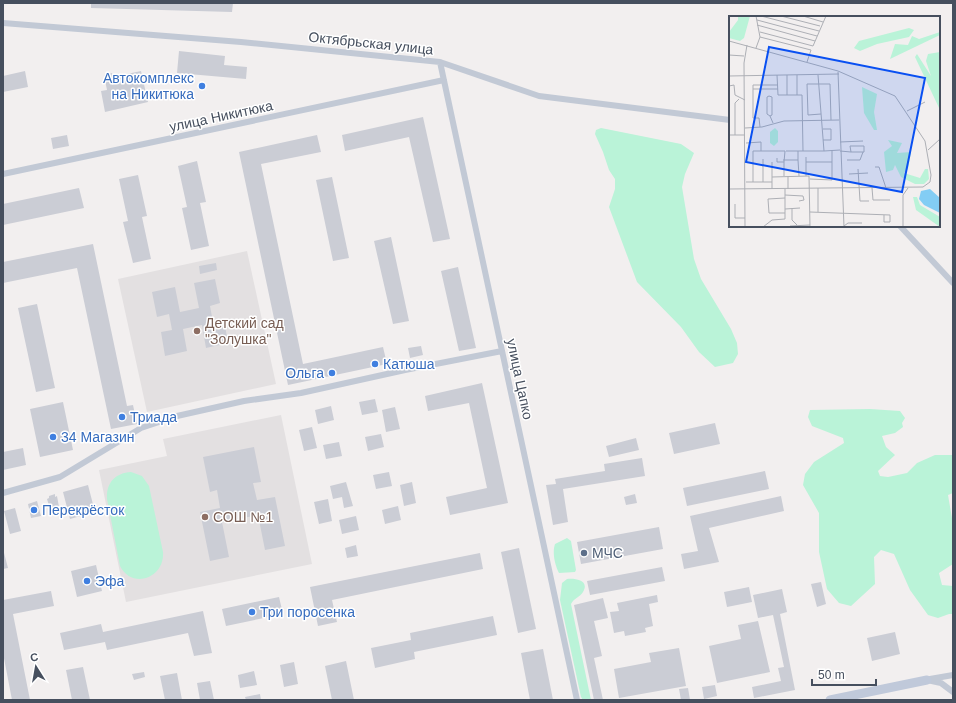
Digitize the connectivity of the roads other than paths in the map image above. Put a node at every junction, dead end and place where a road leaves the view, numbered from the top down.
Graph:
1 (3, 23) edge
2 (440, 62) junction
3 (444, 80) junction
4 (729, 120) edge
5 (3, 174) edge
6 (901, 227) edge
7 (953, 283) edge
8 (502, 351) junction
9 (3, 493) edge
10 (953, 675) edge
11 (927, 680) junction
12 (953, 692) edge
13 (577, 700) edge
14 (830, 700) edge

1 - 2 street, Октябрьская улица
2 - 3 street, улица Цапко
2 - 4 street, Октябрьская улица
3 - 5 street, улица Никитюка
3 - 8 street, улица Цапко
6 - 7 street
8 - 9 street
8 - 13 street, улица Цапко
10 - 11 street
11 - 12 street
11 - 14 street

